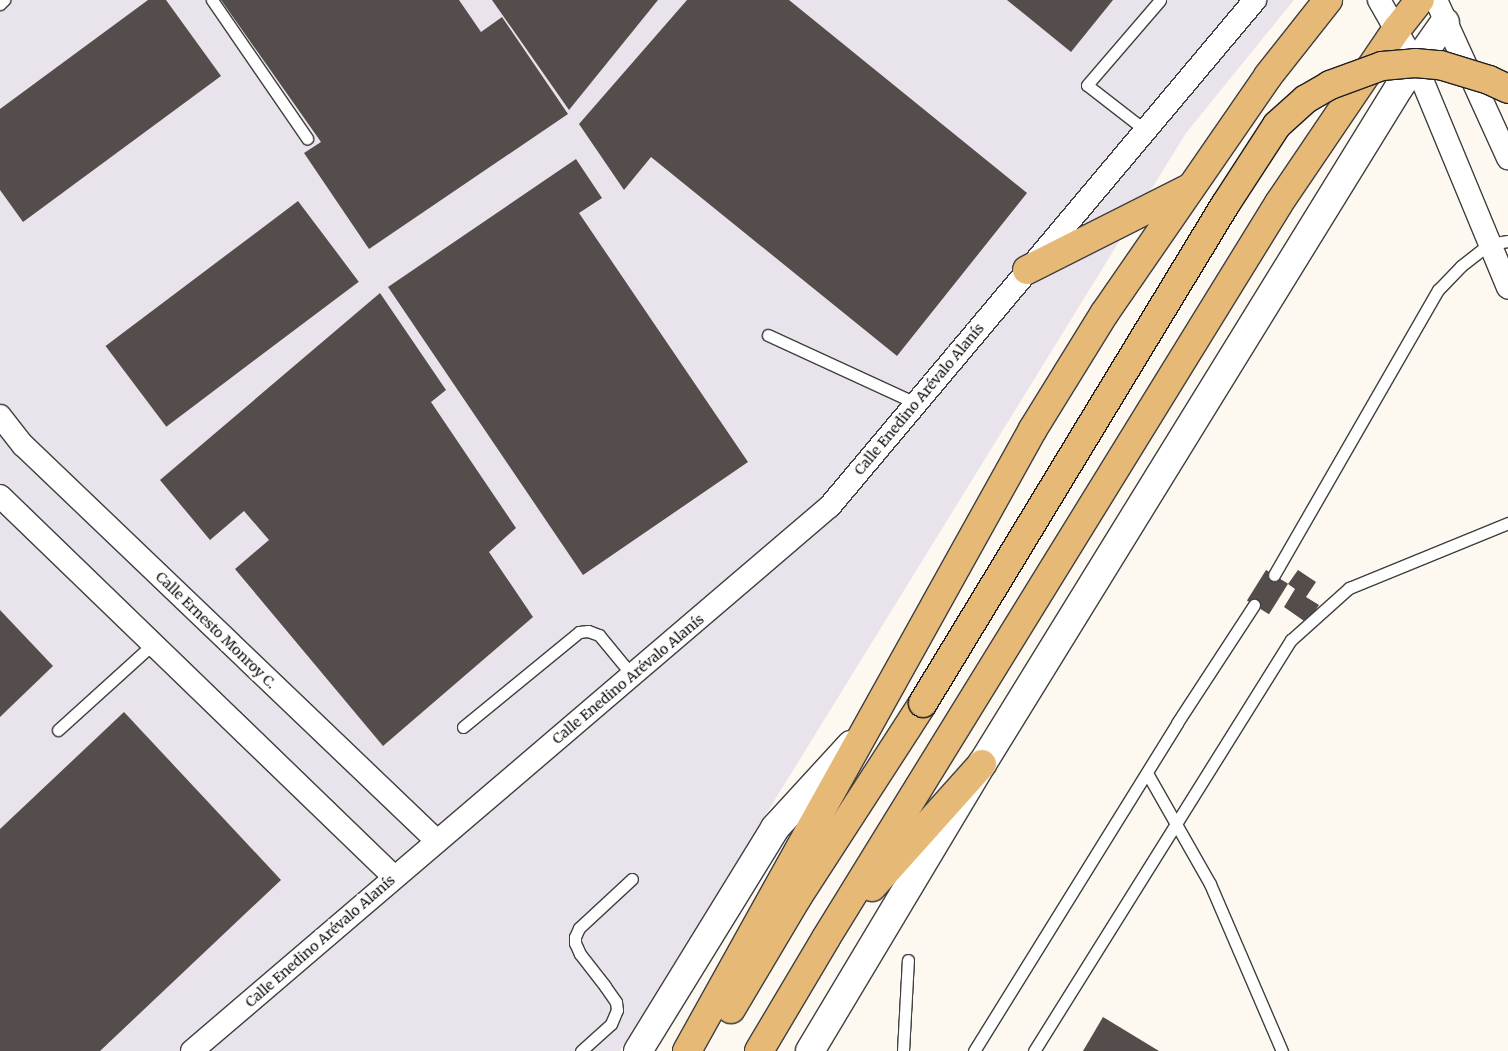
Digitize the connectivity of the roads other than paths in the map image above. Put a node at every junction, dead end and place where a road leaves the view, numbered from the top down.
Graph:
1 (4, 0) edge
2 (212, 0) edge
3 (1160, 0) edge
4 (1255, 0) edge
5 (1328, 0) edge
6 (1379, 0) edge
7 (1420, 0) edge
8 (0, 4) edge
9 (1440, 11) edge
10 (1397, 29) junction
11 (1415, 63) junction
12 (1508, 89) edge
13 (1145, 130) junction
14 (307, 138) dead end
15 (1508, 158) edge
16 (1192, 186) junction
17 (1499, 242) edge
18 (1027, 270) junction
19 (1508, 288) edge
20 (768, 335) dead end
21 (916, 403) junction
22 (0, 416) edge
23 (0, 496) edge
24 (1508, 523) edge
25 (1274, 575) dead end
26 (1254, 606) dead end
27 (153, 644) junction
28 (632, 675) junction
29 (463, 727) dead end
30 (866, 729) junction
31 (58, 730) dead end
32 (982, 764) junction
33 (1147, 773) junction
34 (1174, 825) junction
35 (437, 841) junction
36 (394, 877) junction
37 (632, 879) dead end
38 (826, 938) junction
39 (908, 960) dead end
40 (192, 1051) edge
41 (581, 1051) edge
42 (638, 1051) edge
43 (687, 1051) edge
44 (701, 1051) edge
45 (759, 1051) edge
46 (810, 1051) edge
47 (903, 1051) edge
48 (974, 1051) edge
49 (1034, 1051) edge
50 (1282, 1051) edge

1 - 8 lane
2 - 14 lane
3 - 13 lane
4 - 13 street, Calle Enedino Arévalo Alanís
5 - 16 main road
6 - 10 street
7 - 10 main road
9 - 11 street
9 - 15 street
10 - 11 street
10 - 38 main road
11 - 17 street
11 - 32 street
12 - 44 main road, bridge
13 - 18 street, Calle Enedino Arévalo Alanís
16 - 18 main road
16 - 30 main road
17 - 19 street
17 - 25 lane
18 - 21 street, Calle Enedino Arévalo Alanís
20 - 21 lane
21 - 28 street, Calle Enedino Arévalo Alanís
22 - 35 street, Calle Ernesto Monroy C.
23 - 27 street
24 - 34 lane
26 - 33 lane
27 - 31 lane
27 - 36 street
28 - 29 lane
28 - 35 street, Calle Enedino Arévalo Alanís
30 - 42 street
30 - 43 main road
32 - 38 main road
32 - 46 street
33 - 34 lane
33 - 48 lane
34 - 49 lane
34 - 50 lane
35 - 36 street, Calle Enedino Arévalo Alanís
36 - 40 street, Calle Enedino Arévalo Alanís
37 - 41 lane
38 - 45 main road
39 - 47 lane

